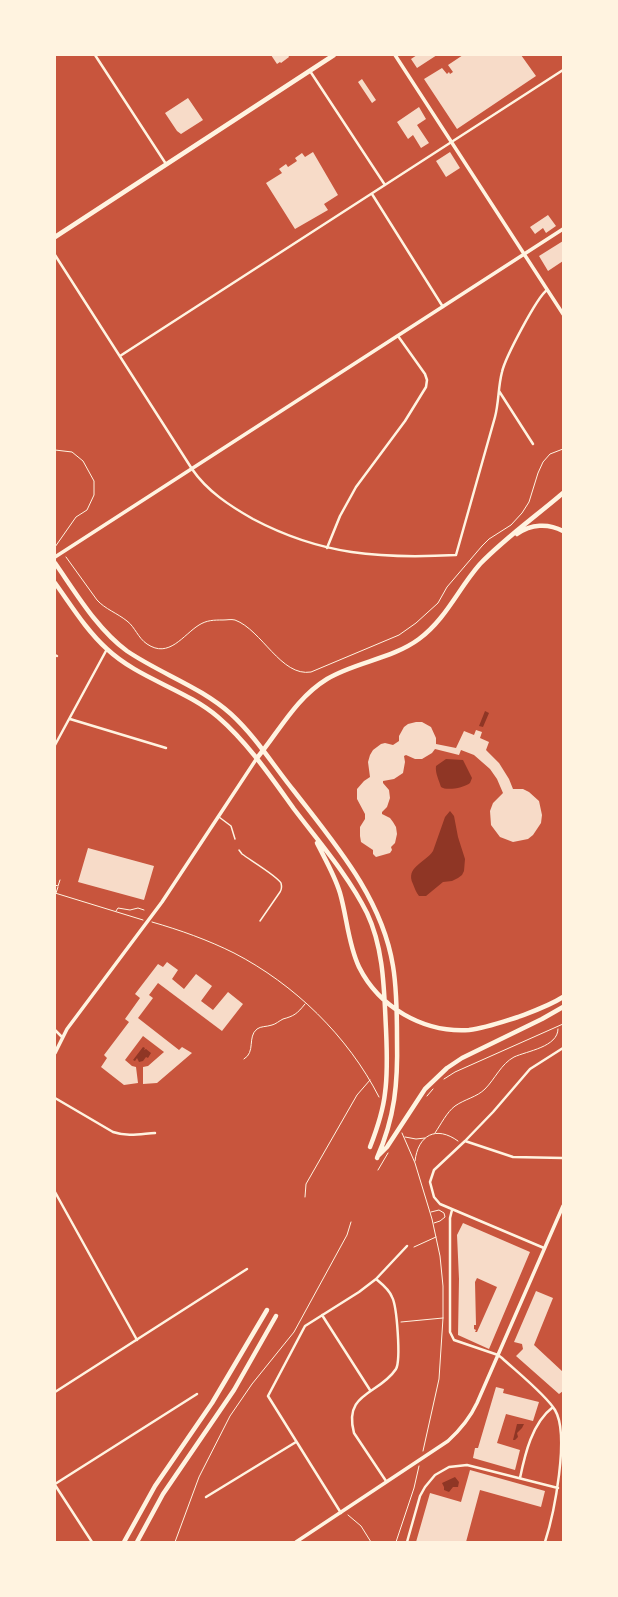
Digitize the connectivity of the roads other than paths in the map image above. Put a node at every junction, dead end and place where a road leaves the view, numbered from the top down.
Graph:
1 (95, 55) edge
2 (334, 55) edge
3 (395, 55) edge
4 (563, 70) edge
5 (310, 71) junction
6 (452, 142) junction
7 (166, 164) junction
8 (385, 185) junction
9 (372, 194) junction
10 (563, 229) edge
11 (55, 237) edge
12 (525, 254) junction
13 (55, 255) edge
14 (548, 289) junction
15 (443, 307) junction
16 (563, 314) edge
17 (398, 336) junction
18 (120, 356) junction
19 (499, 391) junction
20 (533, 444) dead end
21 (192, 469) junction
22 (563, 493) edge
23 (563, 531) edge
24 (500, 546) junction
25 (327, 548) junction
26 (55, 557) edge
27 (55, 563) edge
28 (55, 583) edge
29 (107, 649) junction
30 (70, 718) junction
31 (55, 745) edge
32 (166, 748) dead end
33 (263, 750) junction
34 (257, 758) junction
35 (218, 817) junction
36 (313, 834) junction
37 (235, 839) dead end
38 (239, 850) dead end
39 (260, 921) dead end
40 (563, 997) edge
41 (563, 1006) edge
42 (55, 1030) edge
43 (62, 1037) junction
44 (563, 1048) edge
45 (55, 1053) edge
46 (55, 1098) edge
47 (155, 1133) dead end
48 (465, 1141) junction
49 (370, 1147) dead end
50 (563, 1158) edge
51 (55, 1192) edge
52 (563, 1206) edge
53 (452, 1210) junction
54 (407, 1246) dead end
55 (544, 1248) junction
56 (247, 1269) dead end
57 (376, 1279) junction
58 (267, 1310) dead end
59 (322, 1315) junction
60 (276, 1316) dead end
61 (137, 1340) junction
62 (498, 1355) junction
63 (370, 1390) junction
64 (55, 1392) edge
65 (197, 1394) dead end
66 (553, 1407) junction
67 (296, 1442) junction
68 (562, 1447) edge
69 (520, 1478) junction
70 (386, 1481) junction
71 (55, 1484) edge
72 (558, 1488) junction
73 (206, 1497) dead end
74 (341, 1513) junction
75 (92, 1542) edge
76 (124, 1542) edge
77 (137, 1542) edge
78 (296, 1542) edge
79 (407, 1542) edge
80 (545, 1542) edge

1 - 7 street
2 - 5 highway
3 - 6 main road
4 - 6 street
5 - 7 highway
5 - 8 street
6 - 8 street
6 - 12 main road
7 - 11 highway
8 - 9 street
9 - 15 street
9 - 18 street
10 - 12 main road
12 - 14 main road
12 - 15 main road
13 - 18 street
14 - 16 main road
14 - 19 street
15 - 17 main road
17 - 21 main road
17 - 25 street
18 - 21 street
19 - 20 street
19 - 25 street
21 - 25 street
21 - 26 main road
22 - 24 highway
23 - 24 highway
24 - 33 highway
27 - 33 highway
28 - 29 highway
29 - 30 street
29 - 34 highway
30 - 31 street
30 - 32 street
33 - 34 highway
33 - 41 highway
34 - 35 main road
34 - 36 highway
35 - 37 lane
35 - 43 main road
36 - 40 highway
36 - 49 highway
38 - 39 lane
42 - 43 street
43 - 45 main road
44 - 48 street
46 - 47 street
48 - 50 street
48 - 53 street
51 - 61 street
52 - 55 main road
53 - 55 street
53 - 62 street
54 - 57 street
55 - 62 main road
56 - 61 street
57 - 59 street
57 - 63 street
58 - 76 highway
59 - 63 street
59 - 67 street
60 - 77 highway
61 - 64 street
62 - 66 street
62 - 70 main road
63 - 70 street
65 - 71 street
66 - 68 street
66 - 69 street
67 - 73 street
67 - 74 street
68 - 72 street
69 - 72 street
69 - 79 street
70 - 74 main road
71 - 75 street
72 - 80 street
74 - 78 main road

